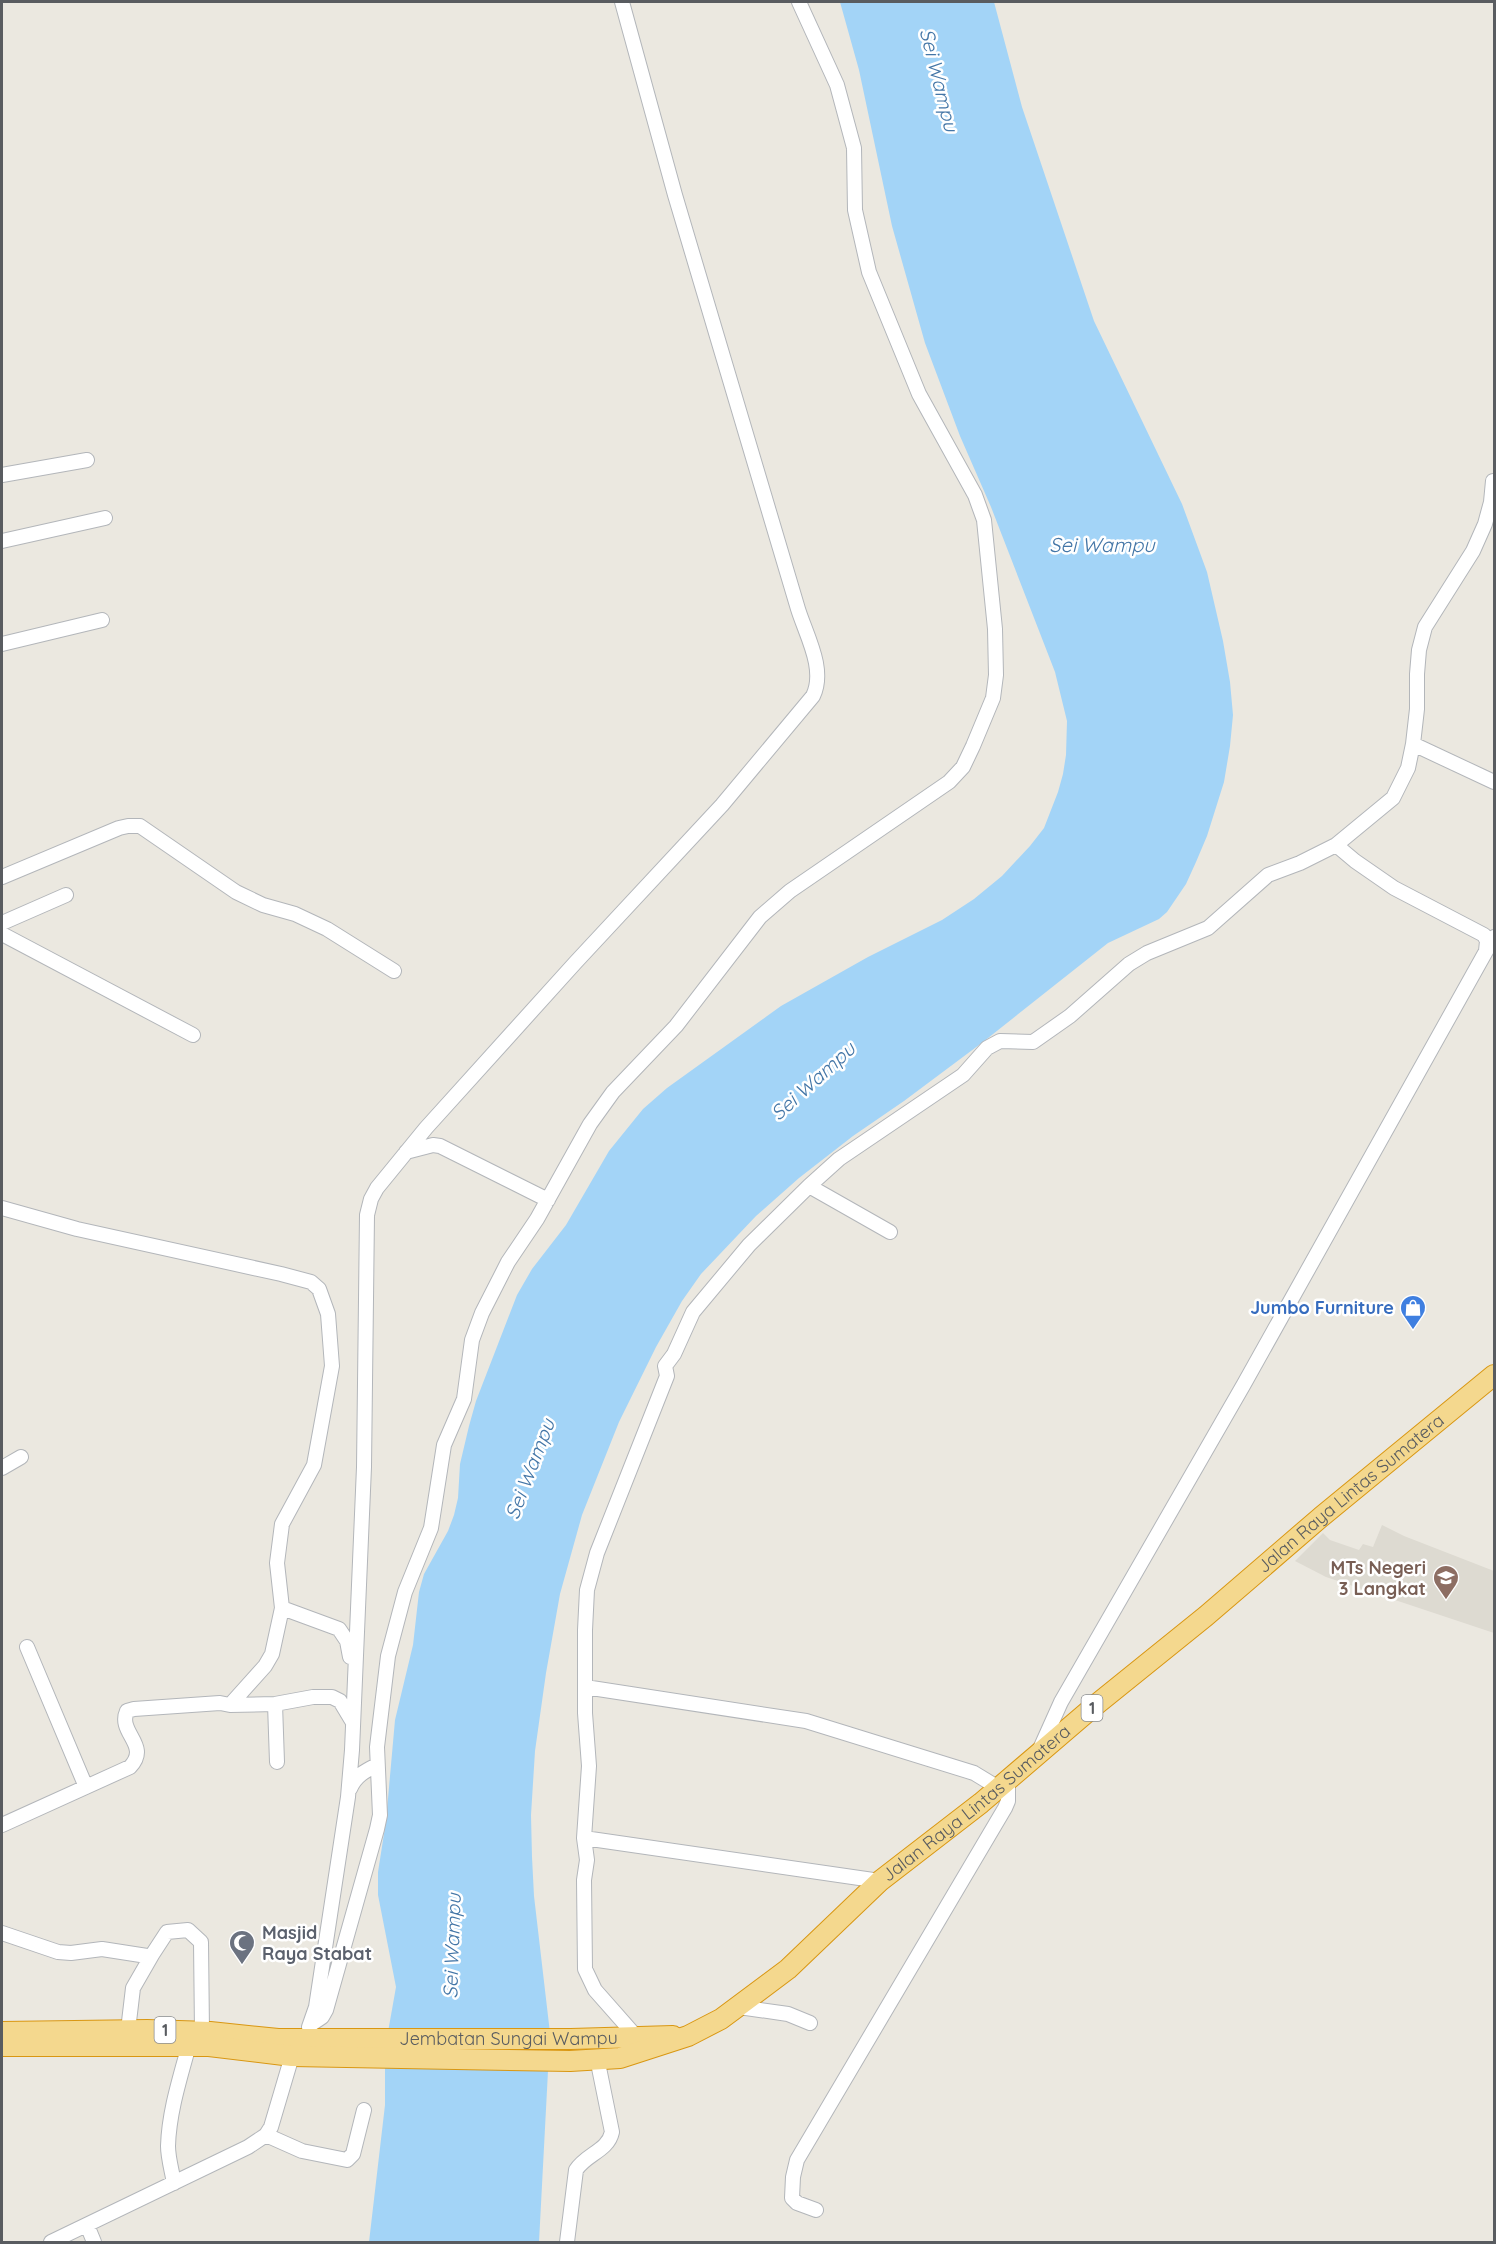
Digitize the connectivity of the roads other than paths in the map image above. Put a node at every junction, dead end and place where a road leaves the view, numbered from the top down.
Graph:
1 (622, 2) edge
2 (799, 2) edge
3 (87, 460) dead end
4 (2, 475) edge
5 (1493, 481) edge
6 (105, 518) dead end
7 (2, 541) edge
8 (102, 620) dead end
9 (2, 644) edge
10 (1413, 744) junction
11 (1494, 782) edge
12 (1336, 844) junction
13 (2, 877) edge
14 (66, 895) dead end
15 (2, 923) edge
16 (1494, 937) edge
17 (4, 940) edge
18 (1485, 953) junction
19 (394, 971) dead end
20 (194, 1035) dead end
21 (406, 1152) junction
22 (809, 1186) junction
23 (548, 1200) junction
24 (2, 1208) edge
25 (890, 1232) dead end
26 (1494, 1374) edge
27 (21, 1457) dead end
28 (2, 1468) edge
29 (282, 1608) junction
30 (27, 1647) dead end
31 (354, 1679) junction
32 (585, 1687) junction
33 (275, 1704) junction
34 (230, 1705) junction
35 (353, 1722) junction
36 (1039, 1753) junction
37 (277, 1762) dead end
38 (377, 1765) junction
39 (1002, 1783) junction
40 (86, 1787) junction
41 (348, 1797) junction
42 (2, 1825) edge
43 (584, 1838) junction
44 (880, 1881) junction
45 (2, 1934) edge
46 (152, 1955) junction
47 (739, 2007) junction
48 (810, 2023) dead end
49 (128, 2030) junction
50 (308, 2031) junction
51 (2, 2032) edge
52 (193, 2036) junction
53 (642, 2043) junction
54 (2, 2046) edge
55 (328, 2047) junction
56 (292, 2056) junction
57 (597, 2058) junction
58 (570, 2061) joint
59 (364, 2110) dead end
60 (266, 2135) junction
61 (174, 2183) junction
62 (816, 2210) dead end
63 (87, 2225) junction
64 (51, 2242) edge
65 (94, 2242) edge
66 (567, 2242) edge

1 - 21 street
2 - 23 street
3 - 4 street
5 - 10 street
6 - 7 street
8 - 9 street
10 - 11 street
10 - 12 street
12 - 18 street
12 - 22 street
13 - 19 street
14 - 15 street
16 - 18 street
17 - 20 street
18 - 36 street
21 - 23 street
21 - 31 street
22 - 25 street
22 - 32 street
23 - 38 street
24 - 29 street
26 - 36 highway, Jalan Raya Lintas Sumatera / 1
27 - 28 street
29 - 31 street
29 - 34 street
30 - 40 street
31 - 35 street
32 - 39 street
32 - 43 street
33 - 34 street
33 - 35 street
33 - 37 street
34 - 40 street
35 - 41 street
36 - 39 highway, Jalan Raya Lintas Sumatera / 1
38 - 41 street
38 - 50 street
39 - 44 highway, Jalan Raya Lintas Sumatera / 1
39 - 62 street
40 - 42 street
41 - 50 street
43 - 44 street
43 - 53 street
44 - 47 highway, Jalan Raya Lintas Sumatera / 1
45 - 46 street
46 - 49 street
46 - 52 street
47 - 48 street
47 - 53 highway, Jalan Raya Lintas Sumatera / 1
49 - 51 highway, 1
49 - 52 highway, 1
50 - 52 highway, 1
50 - 55 highway, 1
52 - 54 highway, 1
52 - 56 highway, 1
52 - 61 street
53 - 55 highway, Jembatan Sungai Wampu / 1
53 - 57 highway, Jalan Raya Lintas Sumatera / 1
55 - 56 highway, 1
55 - 58 highway, Jembatan Sungai Wampu / 1
56 - 60 street
57 - 58 highway, Jalan Raya Lintas Sumatera / 1
57 - 66 street
59 - 60 street
60 - 61 street
61 - 63 street
63 - 64 street
63 - 65 street

